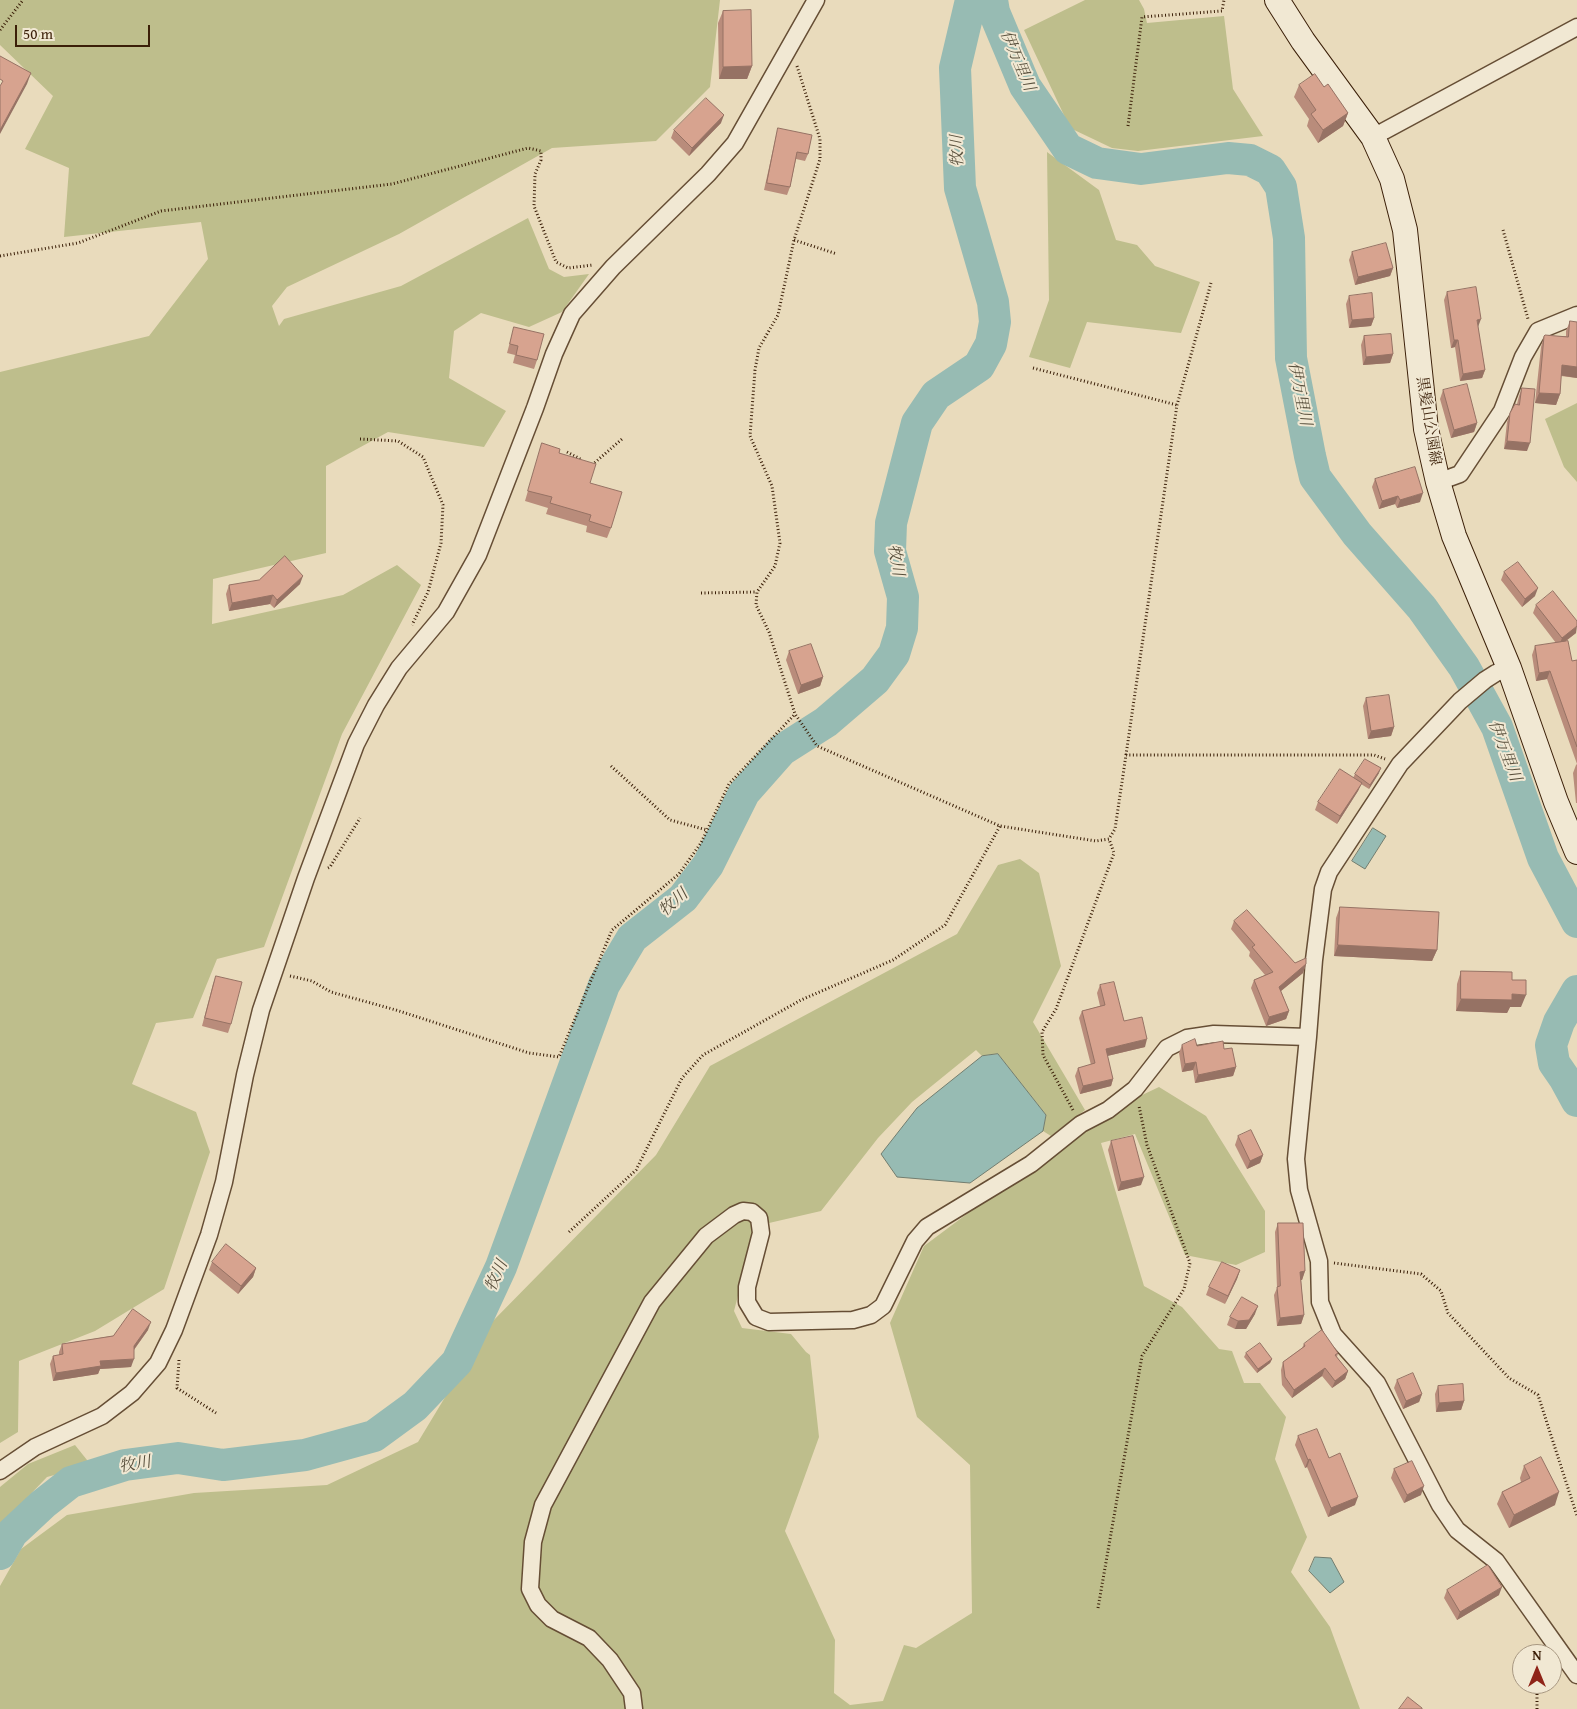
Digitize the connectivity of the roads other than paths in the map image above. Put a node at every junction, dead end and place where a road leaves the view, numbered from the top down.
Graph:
1 (816, 0) edge
2 (1277, 0) edge
3 (1577, 27) edge
4 (1373, 137) junction
5 (1577, 315) edge
6 (1438, 482) junction
7 (1509, 668) junction
8 (1577, 852) edge
9 (1308, 1036) junction
10 (0, 1471) edge
11 (1577, 1675) edge
12 (634, 1709) edge

1 - 10 street
2 - 4 main road, 黒髪山公園線
3 - 4 street
4 - 6 main road, 黒髪山公園線
5 - 6 street
6 - 7 main road, 黒髪山公園線
7 - 8 main road, 黒髪山公園線
7 - 9 street
9 - 11 street
9 - 12 street

